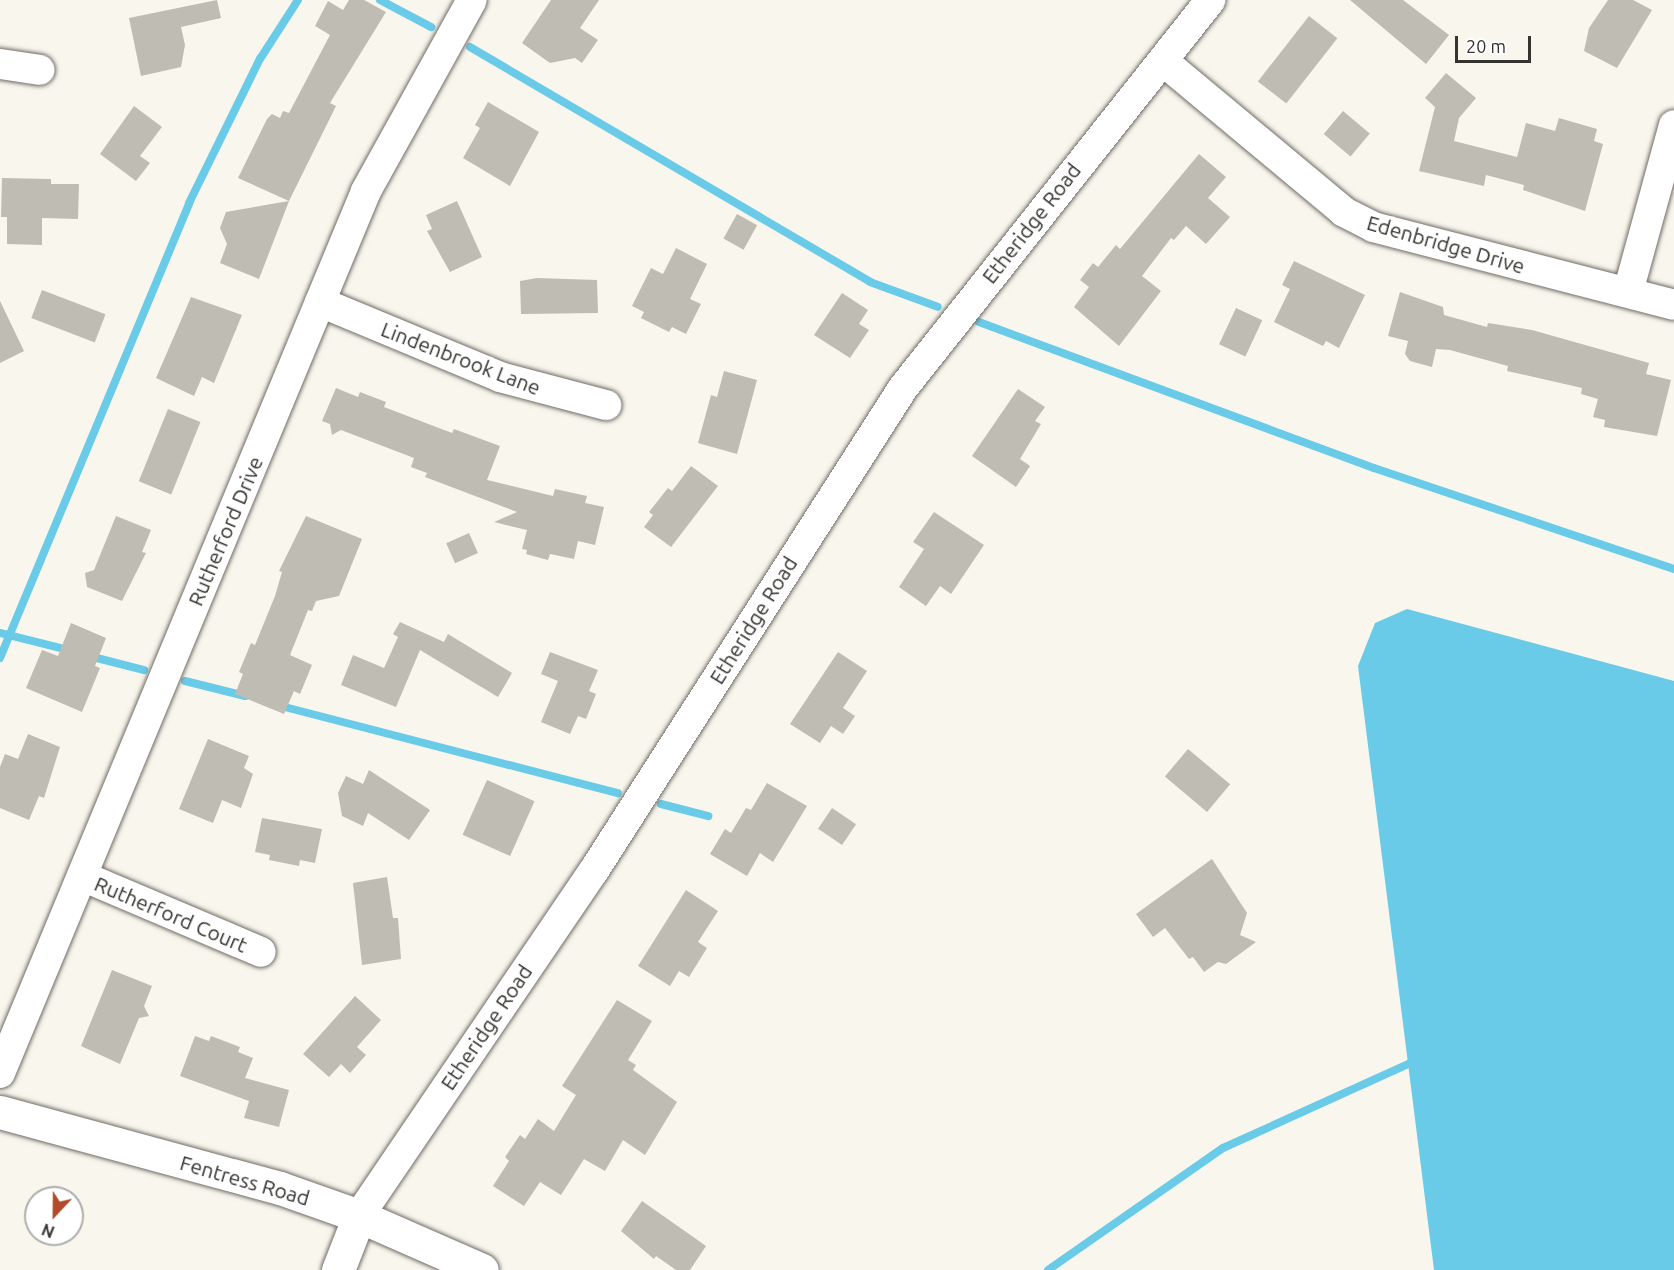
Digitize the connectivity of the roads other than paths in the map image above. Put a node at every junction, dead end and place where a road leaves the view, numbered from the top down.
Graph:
1 (472, 0) edge
2 (1211, 0) edge
3 (1162, 61) junction
4 (0, 64) edge
5 (40, 70) dead end
6 (1674, 125) edge
7 (1628, 292) junction
8 (320, 302) junction
9 (1674, 305) edge
10 (606, 405) dead end
11 (82, 876) junction
12 (261, 952) dead end
13 (0, 1073) edge
14 (0, 1112) edge
15 (359, 1216) junction
16 (338, 1270) edge
17 (482, 1270) edge

1 - 8 street, Rutherford Drive
2 - 3 street, Etheridge Road
3 - 7 street, Edenbridge Drive
3 - 15 street, Etheridge Road
4 - 5 street
6 - 7 street
7 - 9 street, Edenbridge Drive
8 - 10 street, Lindenbrook Lane
8 - 11 street, Rutherford Drive
11 - 12 street, Rutherford Court
11 - 13 street, Rutherford Drive
14 - 15 street, Fentress Road
15 - 16 street, Etheridge Road
15 - 17 street, Fentress Road

